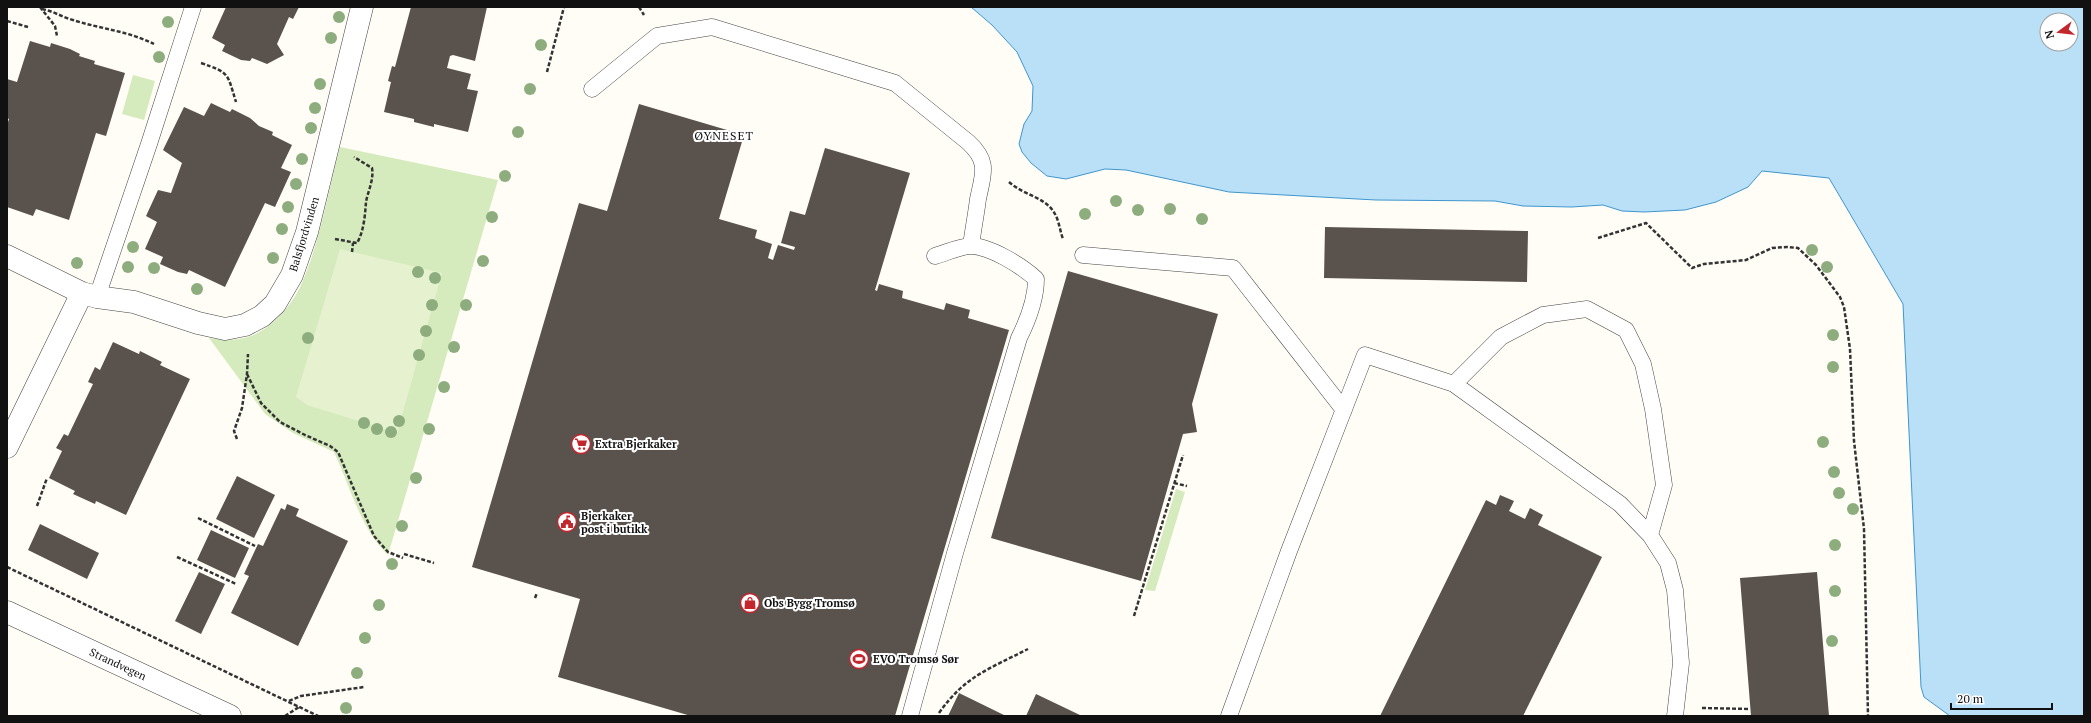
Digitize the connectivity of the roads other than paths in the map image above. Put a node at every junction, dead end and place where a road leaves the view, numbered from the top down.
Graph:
1 (193, 7) edge
2 (362, 7) edge
3 (592, 89) dead end
4 (971, 246) junction
5 (1083, 255) road end
6 (7, 256) edge
7 (936, 256) dead end
8 (89, 295) junction
9 (1454, 384) junction
10 (1344, 410) junction
11 (7, 447) edge
12 (1650, 535) junction
13 (7, 612) edge
14 (1675, 712) edge
15 (224, 715) edge
16 (910, 716) edge
17 (1229, 716) edge

1 - 8 lane
2 - 8 street, Balsfjordvinden
3 - 4 lane
4 - 7 lane
4 - 16 lane
5 - 10 lane
6 - 8 street, Balsfjordvinden
8 - 11 street
9 - 10 lane
9 - 12 lane
9 - 12 lane
10 - 17 lane
12 - 14 lane
13 - 15 street, Strandvegen

